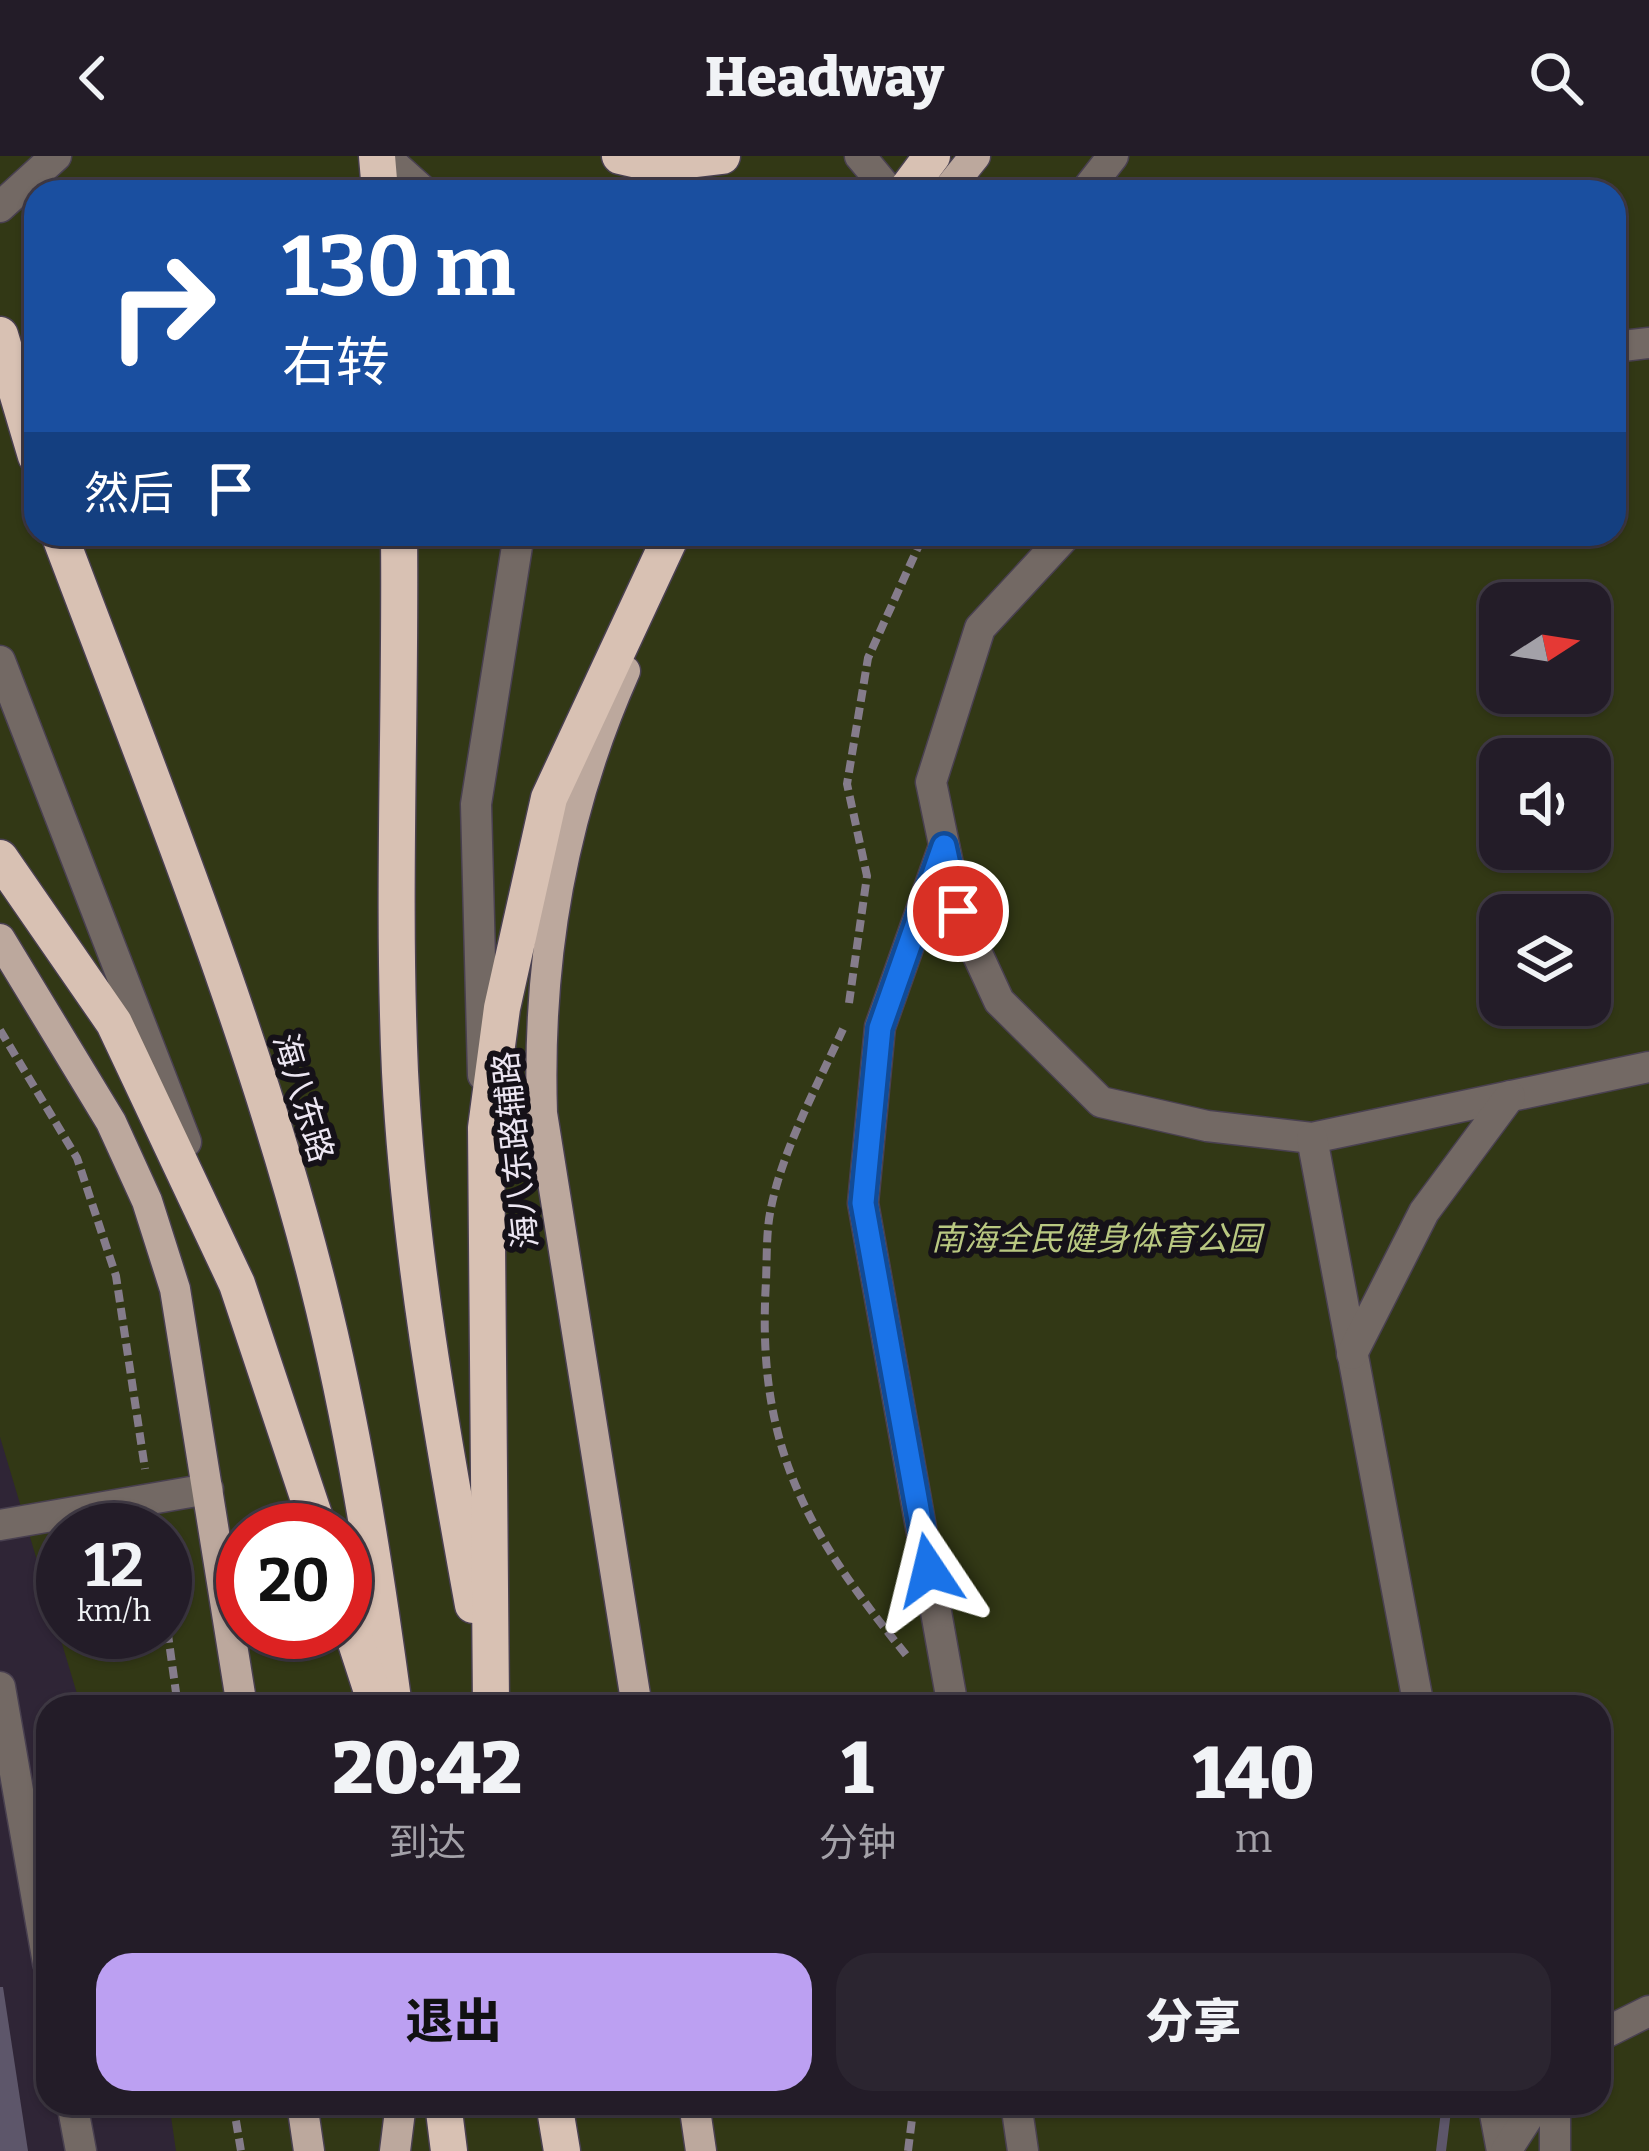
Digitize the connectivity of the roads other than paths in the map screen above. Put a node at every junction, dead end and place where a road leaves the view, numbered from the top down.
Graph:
1 (56, 156) edge
2 (381, 156) edge
3 (620, 156) edge
4 (722, 156) edge
5 (860, 156) edge
6 (975, 156) edge
7 (1113, 156) edge
8 (30, 180) edge
9 (410, 180) edge
10 (880, 180) edge
11 (956, 180) edge
12 (1094, 180) edge
13 (24, 185) edge
14 (0, 207) edge
15 (0, 335) edge
16 (24, 416) edge
17 (63, 546) edge
18 (399, 546) edge
19 (517, 546) edge
20 (666, 546) edge
21 (684, 546) edge
22 (1056, 546) edge
23 (0, 661) edge
24 (944, 846) junction
25 (0, 858) edge
26 (0, 939) edge
27 (1649, 1067) edge
28 (1510, 1096) junction
29 (486, 1128) junction
30 (1312, 1138) junction
31 (237, 1284) junction
32 (1352, 1354) junction
33 (208, 1490) junction
34 (310, 1503) edge
35 (0, 1525) edge
36 (361, 1659) edge
37 (0, 1687) edge
38 (240, 1695) edge
39 (373, 1695) edge
40 (392, 1695) edge
41 (490, 1695) edge
42 (492, 1695) edge
43 (635, 1695) edge
44 (951, 1695) edge
45 (1417, 1695) edge
46 (36, 1894) edge
47 (1649, 2011) edge
48 (1611, 2029) edge
49 (74, 2115) edge
50 (304, 2115) edge
51 (400, 2115) edge
52 (444, 2115) edge
53 (556, 2115) edge
54 (696, 2115) edge
55 (1018, 2115) edge
56 (1496, 2115) edge
57 (1529, 2115) edge
58 (1555, 2115) edge
59 (81, 2151) edge
60 (309, 2151) edge
61 (395, 2151) edge
62 (448, 2151) edge
63 (562, 2151) edge
64 (701, 2151) edge
65 (1023, 2151) edge
66 (1504, 2151) edge
67 (1556, 2151) edge

1 - 8 street
2 - 9 street
3 - 4 highway
5 - 10 street
6 - 11 main road
7 - 12 street
13 - 14 street
15 - 16 highway
17 - 40 highway, 海八东路
18 - 41 highway
19 - 29 street
20 - 29 highway
21 - 43 main road, 海八东路辅路
22 - 24 street
23 - 31 street
24 - 30 street
24 - 44 street
25 - 31 highway
26 - 33 main road
27 - 28 street
28 - 30 street
28 - 32 street
29 - 42 highway
30 - 32 street
31 - 34 highway
32 - 45 street
33 - 35 street
33 - 38 main road
36 - 39 highway
37 - 46 street
47 - 48 street
49 - 59 street
50 - 60 main road
51 - 61 main road
52 - 62 highway
53 - 63 highway
54 - 64 main road
55 - 65 street
56 - 66 street
57 - 66 street
58 - 67 street

